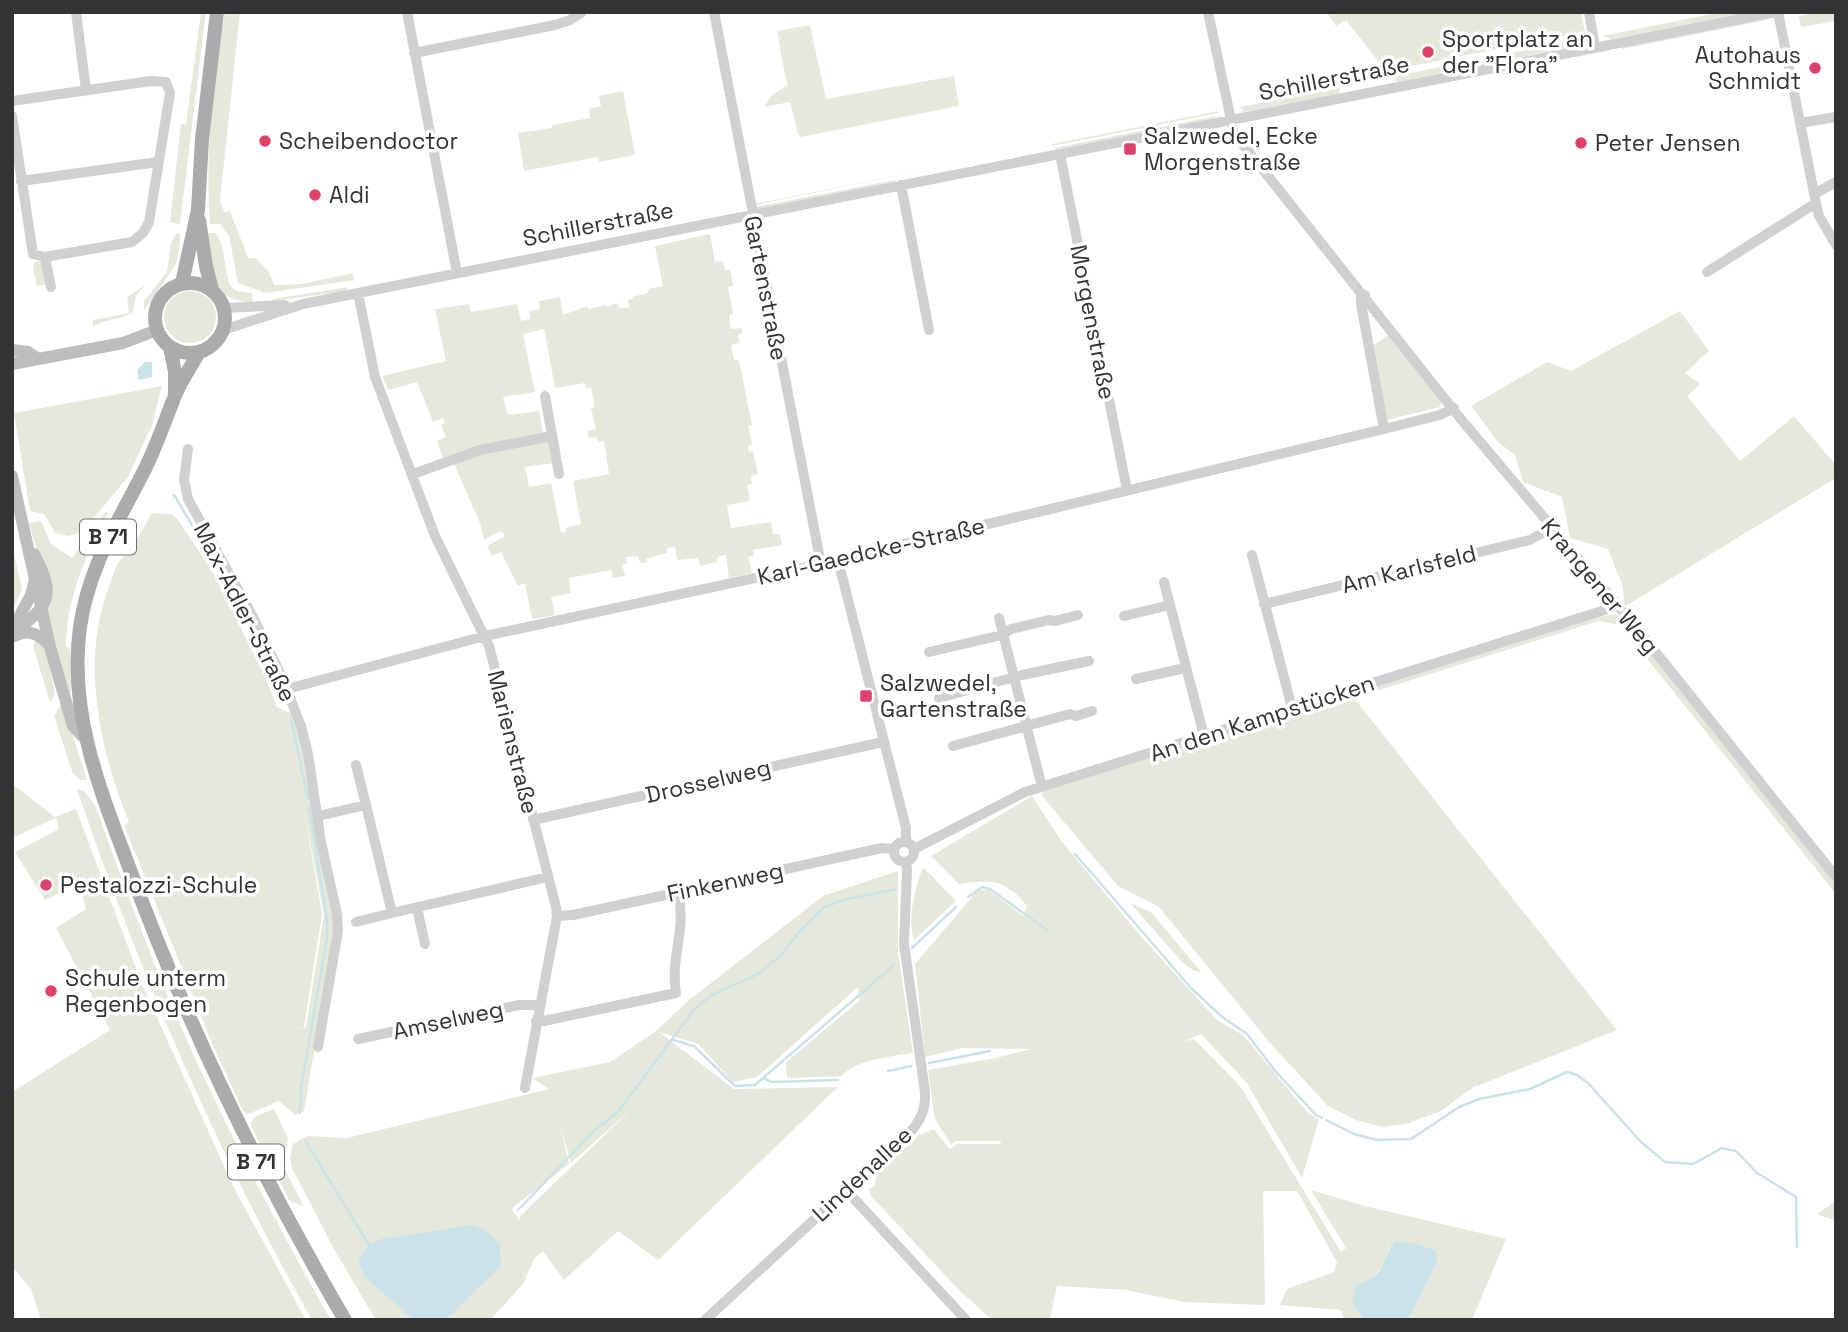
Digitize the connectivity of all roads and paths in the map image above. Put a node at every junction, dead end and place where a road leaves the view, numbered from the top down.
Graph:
1 (76, 12) edge
2 (217, 12) edge
3 (407, 12) edge
4 (582, 12) edge
5 (714, 12) edge
6 (1208, 12) edge
7 (1589, 12) edge
8 (1777, 12) edge
9 (1595, 47) junction
10 (414, 53) junction
11 (86, 90) junction
12 (13, 100) edge
13 (12, 116) edge
14 (1836, 117) edge
15 (1231, 120) junction
16 (1800, 123) junction
17 (1060, 154) junction
18 (159, 162) junction
19 (21, 181) junction
20 (1836, 181) edge
21 (901, 186) junction
22 (1815, 199) junction
23 (198, 210) junction
24 (752, 215) junction
25 (1836, 245) edge
26 (45, 257) junction
27 (1707, 272) dead end
28 (457, 274) junction
29 (181, 284) junction
30 (51, 287) dead end
31 (212, 290) junction
32 (358, 293) junction
33 (1365, 295) junction
34 (303, 304) junction
35 (224, 308) junction
36 (157, 330) junction
37 (223, 330) junction
38 (929, 330) dead end
39 (170, 347) junction
40 (12, 350) edge
41 (199, 352) junction
42 (38, 359) junction
43 (12, 364) edge
44 (175, 396) junction
45 (545, 396) dead end
46 (1454, 408) junction
47 (1384, 429) junction
48 (552, 436) junction
49 (188, 449) dead end
50 (413, 474) junction
51 (559, 474) dead end
52 (12, 476) edge
53 (1127, 490) junction
54 (1551, 528) junction
55 (27, 541) junction
56 (1252, 555) dead end
57 (838, 560) junction
58 (821, 564) junction
59 (34, 579) junction
60 (1164, 582) dead end
61 (1264, 604) junction
62 (1617, 604) junction
63 (1170, 605) junction
64 (39, 611) junction
65 (1077, 615) dead end
66 (1124, 616) dead end
67 (999, 618) dead end
68 (12, 630) edge
69 (1002, 635) junction
70 (12, 636) edge
71 (485, 636) junction
72 (50, 647) junction
73 (929, 652) dead end
74 (1089, 661) dead end
75 (1185, 668) junction
76 (1013, 678) junction
77 (1136, 679) dead end
78 (287, 689) junction
79 (939, 698) dead end
80 (1293, 708) junction
81 (1092, 711) dead end
82 (1026, 727) junction
83 (1204, 737) junction
84 (86, 740) junction
85 (883, 742) junction
86 (953, 746) dead end
87 (356, 765) dead end
88 (1042, 787) junction
89 (366, 805) junction
90 (318, 816) junction
91 (533, 820) junction
92 (910, 846) junction
93 (894, 849) junction
94 (906, 862) junction
95 (548, 877) junction
96 (1836, 877) edge
97 (678, 892) junction
98 (417, 908) junction
99 (392, 913) junction
100 (557, 916) junction
101 (356, 922) dead end
102 (425, 944) dead end
103 (539, 1006) junction
104 (536, 1021) junction
105 (358, 1039) dead end
106 (317, 1047) dead end
107 (525, 1088) dead end
108 (846, 1190) junction
109 (345, 1320) edge
110 (705, 1320) edge
111 (966, 1320) edge

1 - 11 street
2 - 23 main road
3 - 10 street
4 - 10 street
5 - 24 street, Gartenstraße
6 - 15 street, Krangener Weg
7 - 9 street
8 - 9 street, Schillerstraße
8 - 16 street
9 - 15 street, Schillerstraße
10 - 28 street
11 - 12 street
11 - 18 street
13 - 19 street
14 - 16 street
15 - 17 street, Schillerstraße
15 - 33 street, Krangener Weg
16 - 22 street
17 - 21 street, Schillerstraße
17 - 53 street, Morgenstraße
18 - 19 street
18 - 26 street
19 - 26 street
20 - 22 street
21 - 24 street, Schillerstraße
21 - 38 street
22 - 25 street
22 - 27 street
23 - 29 main road
23 - 31 main road
24 - 28 street, Schillerstraße
24 - 58 street, Gartenstraße
26 - 30 street
28 - 32 street, Schillerstraße
29 - 31 main road
29 - 36 main road
31 - 35 main road
32 - 34 street, Schillerstraße
32 - 50 street, Marienstraße
33 - 46 street, Krangener Weg
33 - 47 street
34 - 35 street, Schillerstraße
34 - 37 street, Schillerstraße
35 - 37 main road
36 - 39 main road, B 71
36 - 42 main road
37 - 41 main road, B 71
39 - 41 main road
39 - 44 main road, B 71
40 - 42 main road
41 - 44 main road, B 71
42 - 43 main road
44 - 84 main road, B 71
45 - 48 street
46 - 47 street, Karl-Gaedcke-Straße
46 - 54 street, Krangener Weg
47 - 53 street, Karl-Gaedcke-Straße
48 - 50 street
48 - 51 street
49 - 78 street, Max-Adler-Straße
50 - 71 street, Marienstraße
52 - 55 main road
53 - 57 street, Karl-Gaedcke-Straße
54 - 61 street, Am Karlsfeld
54 - 62 street, Krangener Weg
55 - 59 main road
55 - 64 main road
56 - 61 street
57 - 58 street, Karl-Gaedcke-Straße
57 - 85 street
58 - 71 street, Karl-Gaedcke-Straße
59 - 64 main road
59 - 68 main road
60 - 63 street
61 - 80 street
62 - 80 street, An den Kampstücken
62 - 96 street, Krangener Weg
63 - 66 street
63 - 75 street
64 - 70 main road
64 - 72 main road
65 - 69 street
67 - 69 street
69 - 73 street
69 - 76 street
70 - 72 main road
71 - 78 street, Karl-Gaedcke-Straße
71 - 91 street, Marienstraße
72 - 84 main road
74 - 76 street
75 - 77 street
75 - 83 street
76 - 79 street
76 - 82 street
78 - 90 street, Max-Adler-Straße
80 - 83 street, An den Kampstücken
81 - 82 street
82 - 86 street
82 - 88 street
83 - 88 street, An den Kampstücken
84 - 109 main road, B 71
85 - 91 street, Drosselweg
85 - 92 street
87 - 89 street
88 - 92 street, An den Kampstücken
89 - 90 street
89 - 99 street
90 - 106 street, Max-Adler-Straße
91 - 95 street, Marienstraße
92 - 93 street, An den Kampstücken
92 - 94 street
93 - 94 street
93 - 97 street, Finkenweg
94 - 108 street, Lindenallee
95 - 98 street
95 - 100 street, Marienstraße
97 - 100 street, Finkenweg
97 - 104 street
98 - 99 street
98 - 102 street
99 - 101 street
100 - 103 street, Marienstraße
103 - 104 street, Marienstraße
103 - 105 street, Amselweg
104 - 107 street, Marienstraße
108 - 110 street, Lindenallee
108 - 111 street

